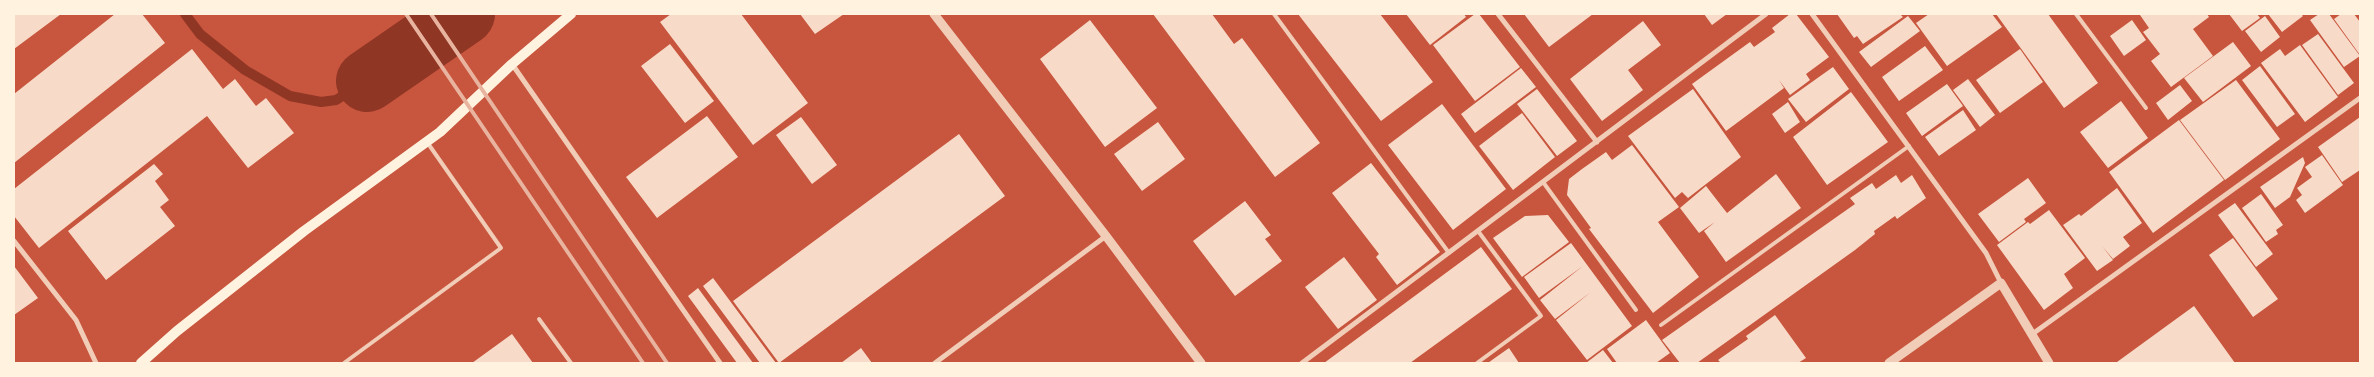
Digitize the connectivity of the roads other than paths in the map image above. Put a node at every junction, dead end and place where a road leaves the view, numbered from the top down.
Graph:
1 (570, 14) edge
2 (934, 14) edge
3 (1274, 14) edge
4 (1498, 14) edge
5 (1766, 14) edge
6 (1812, 14) edge
7 (2076, 14) edge
8 (512, 64) junction
9 (2360, 98) edge
10 (2146, 108) dead end
11 (426, 142) junction
12 (1597, 142) junction
13 (1910, 146) junction
14 (1544, 182) junction
15 (1478, 231) junction
16 (1106, 236) junction
17 (14, 241) edge
18 (1449, 253) junction
19 (2001, 283) junction
20 (1636, 310) dead end
21 (539, 319) dead end
22 (1661, 325) dead end
23 (2032, 335) junction
24 (96, 363) edge
25 (141, 363) edge
26 (344, 363) edge
27 (571, 363) edge
28 (720, 363) edge
29 (935, 363) edge
30 (1201, 363) edge
31 (1302, 363) edge
32 (1477, 363) edge
33 (1889, 363) edge
34 (2049, 363) edge

1 - 8 main road
2 - 16 street
3 - 18 lane
4 - 12 street
5 - 12 street
6 - 13 street
7 - 10 lane
8 - 11 main road
8 - 28 street
9 - 23 street
11 - 25 main road
11 - 26 lane
12 - 14 street
13 - 19 street
13 - 22 lane
14 - 15 street
14 - 20 lane
15 - 18 street
15 - 32 lane
16 - 29 street
16 - 30 street
17 - 24 street
18 - 31 street
19 - 23 street
19 - 33 street
21 - 27 lane
23 - 34 street

